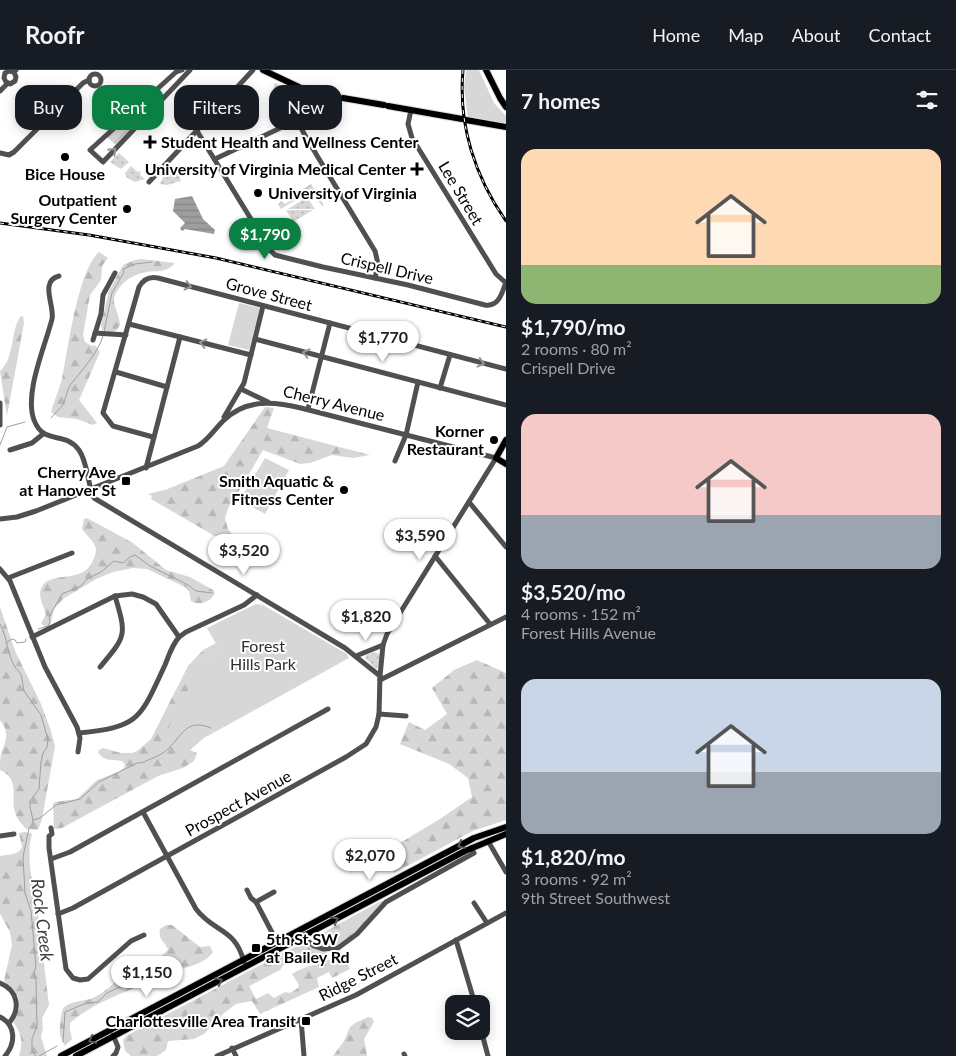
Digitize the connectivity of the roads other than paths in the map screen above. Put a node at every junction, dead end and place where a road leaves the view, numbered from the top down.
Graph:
1 (182, 70) edge
2 (190, 70) edge
3 (253, 70) edge
4 (486, 70) edge
5 (15, 71) edge
6 (267, 71) edge
7 (89, 80) dead end
8 (8, 83) junction
9 (295, 85) edge
10 (0, 91) edge
11 (343, 98) tunnel mouth
12 (506, 107) edge
13 (411, 110) junction
14 (506, 127) edge
15 (276, 130) edge
16 (301, 130) edge
17 (197, 131) junction
18 (0, 153) edge
19 (215, 159) junction
20 (149, 182) dead end
21 (115, 273) dead end
22 (59, 276) dead end
23 (375, 278) junction
24 (506, 283) edge
25 (263, 306) junction
26 (330, 323) junction
27 (129, 324) junction
28 (95, 333) junction
29 (126, 335) junction
30 (180, 338) junction
31 (255, 339) junction
32 (93, 340) dead end
33 (251, 355) junction
34 (450, 355) junction
35 (321, 357) junction
36 (506, 369) edge
37 (116, 372) junction
38 (418, 382) junction
39 (167, 387) junction
40 (440, 388) junction
41 (241, 389) junction
42 (268, 402) junction
43 (0, 403) edge
44 (506, 405) edge
45 (308, 409) junction
46 (222, 422) junction
47 (0, 426) edge
48 (43, 434) junction
49 (406, 435) junction
50 (154, 437) junction
51 (506, 440) edge
52 (10, 450) dead end
53 (496, 458) junction
54 (395, 461) dead end
55 (506, 464) edge
56 (146, 468) junction
57 (90, 490) junction
58 (469, 502) junction
59 (0, 519) edge
60 (506, 547) edge
61 (72, 553) dead end
62 (435, 556) junction
63 (0, 569) edge
64 (8, 578) junction
65 (257, 595) junction
66 (115, 596) junction
67 (506, 616) edge
68 (490, 624) junction
69 (32, 637) junction
70 (179, 637) junction
71 (383, 645) junction
72 (356, 656) junction
73 (100, 667) dead end
74 (380, 678) junction
75 (328, 709) dead end
76 (378, 714) junction
77 (406, 716) dead end
78 (79, 733) junction
79 (78, 752) dead end
80 (142, 812) junction
81 (506, 827) edge
82 (51, 828) dead end
83 (14, 834) dead end
84 (506, 834) edge
85 (0, 836) edge
86 (488, 841) junction
87 (167, 857) junction
88 (51, 859) junction
89 (440, 869) junction
90 (506, 872) edge
91 (386, 889) junction
92 (247, 890) dead end
93 (274, 892) dead end
94 (256, 902) junction
95 (474, 903) dead end
96 (506, 913) edge
97 (58, 914) junction
98 (487, 923) junction
99 (304, 932) junction
100 (144, 935) dead end
101 (456, 940) junction
102 (278, 942) junction
103 (244, 963) junction
104 (0, 983) edge
105 (472, 995) edge
106 (0, 1017) edge
107 (301, 1019) junction
108 (8, 1023) junction
109 (112, 1033) junction
110 (484, 1040) edge
111 (232, 1048) junction
112 (5, 1056) edge
113 (61, 1056) edge
114 (76, 1056) edge
115 (113, 1056) edge
116 (217, 1056) edge
117 (236, 1056) edge
118 (304, 1056) edge
119 (488, 1056) edge

1 -> 2 street
3 - 17 street
4 - 12 main road
5 - 8 street
5 - 8 street
6 - 9 main road
7 - 18 street
8 - 10 street
11 - 13 main road
13 - 14 main road
13 - 24 street, Lee Street
15 - 19 street
16 - 23 street
17 - 19 street, Crispell Drive
17 - 20 street
19 - 23 street, Crispell Drive
21 - 28 street
22 - 48 street
23 - 24 street, Crispell Drive
25 - 26 street, Grove Street
27 -> 25 street, Grove Street
25 - 31 street
26 - 34 street, Grove Street
26 - 35 street
27 - 29 street
27 - 30 street
28 - 29 street
28 - 32 street
29 - 37 street
33 -> 30 street
30 - 39 street
31 - 33 street
35 -> 31 street
33 - 41 street
34 -> 36 street, Grove Street
34 - 40 street
35 - 38 street
35 - 45 street
37 - 39 street
37 - 50 street
38 - 40 street
38 - 49 street
39 - 50 street
40 - 44 street
41 - 42 street
41 - 46 street
42 - 45 street, Cherry Avenue
42 - 46 street, Cherry Avenue
43 - 47 street
45 - 49 street, Cherry Avenue
46 - 56 street, Cherry Avenue
48 - 52 street
48 - 57 street
49 - 53 street, Cherry Avenue
49 - 54 street
50 - 56 street
51 - 53 main road
53 - 55 main road, Cherry Avenue
53 - 58 street, Prospect Avenue
56 - 57 street, Cherry Avenue
57 - 59 street, Cherry Avenue
57 - 65 street
58 - 60 street
58 - 62 street, Prospect Avenue
61 - 64 street
62 - 68 street
62 - 71 street, Prospect Avenue
63 - 64 street
64 - 69 street
65 - 70 street
65 - 72 street
66 - 69 street
66 - 70 street
66 - 73 street
67 - 68 street
68 - 74 street
69 - 78 street
70 - 78 street
71 - 72 street
71 - 74 street, Prospect Avenue
72 - 74 street
74 - 76 street, Prospect Avenue
75 - 80 street
76 - 77 street
76 - 87 street, Prospect Avenue
78 - 79 street
80 - 87 street
80 - 88 street
81 -> 91 main road
82 - 88 street
83 - 85 street
84 - 86 main road
86 - 89 main road
86 - 90 street
87 - 97 street, Prospect Avenue
87 - 103 street
88 - 97 street
89 - 91 main road
89 - 99 street
91 - 99 main road
92 - 94 street
93 - 94 street
94 - 102 street
95 - 98 street
96 - 98 street, Ridge Street
97 - 100 street
98 - 101 street, Ridge Street
99 - 102 main road
99 - 103 main road
101 - 105 street
101 - 107 street, Ridge Street
102 - 103 main road
103 - 109 main road
104 - 108 street
106 - 108 street
107 - 111 street, Ridge Street
107 - 118 street
108 - 112 street
109 -> 113 main road
109 - 114 main road
109 - 115 street
110 - 119 street
111 - 116 street, Ridge Street
111 - 117 street

